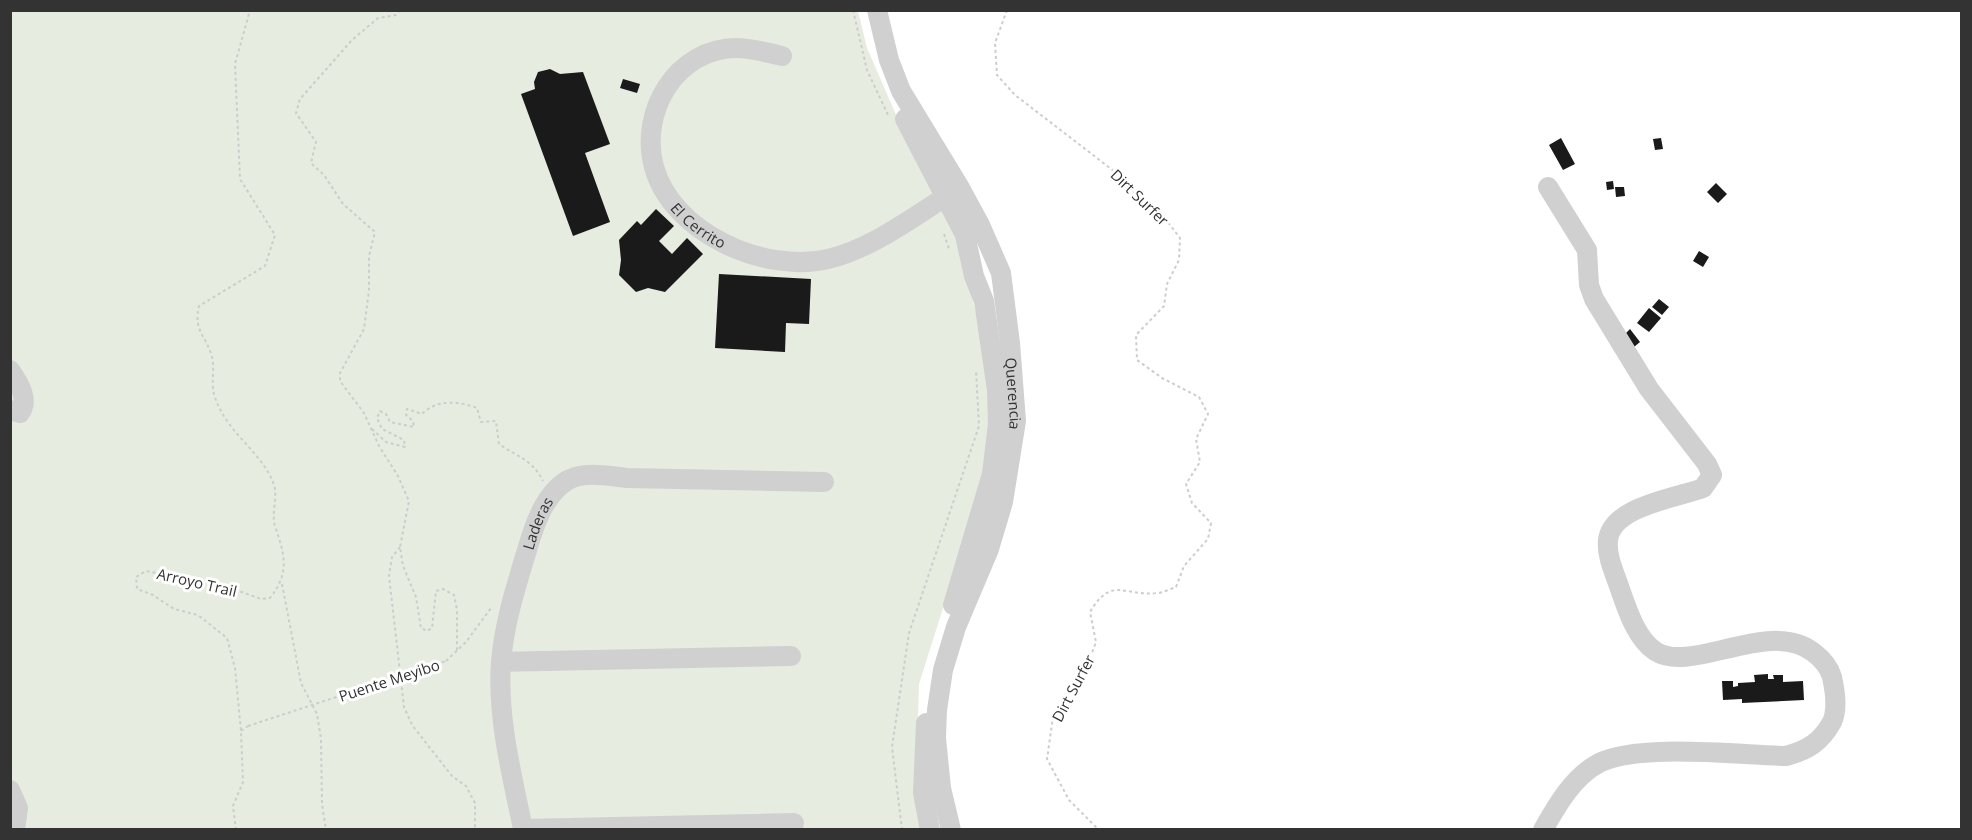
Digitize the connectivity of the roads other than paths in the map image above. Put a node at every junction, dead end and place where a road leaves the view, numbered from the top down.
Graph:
1 (863, 10) edge
2 (877, 10) edge
3 (782, 56) dead end
4 (1548, 187) dead end
5 (946, 196) junction
6 (10, 370) edge
7 (10, 410) edge
8 (824, 482) dead end
9 (790, 656) dead end
10 (501, 662) junction
11 (935, 688) junction
12 (10, 790) edge
13 (794, 824) dead end
14 (15, 830) edge
15 (523, 830) edge
16 (930, 830) edge
17 (951, 830) edge
18 (1543, 830) edge

1 - 5 street, Querencia
2 - 5 street, Querencia
3 - 5 street, El Cerrito
4 - 18 street
5 - 11 street, Querencia
5 - 11 street, Querencia
6 - 7 street
8 - 10 street, Laderas
9 - 10 street
10 - 15 street, Laderas
11 - 16 street, Querencia
11 - 17 street, Querencia
12 - 14 street
13 - 15 street

